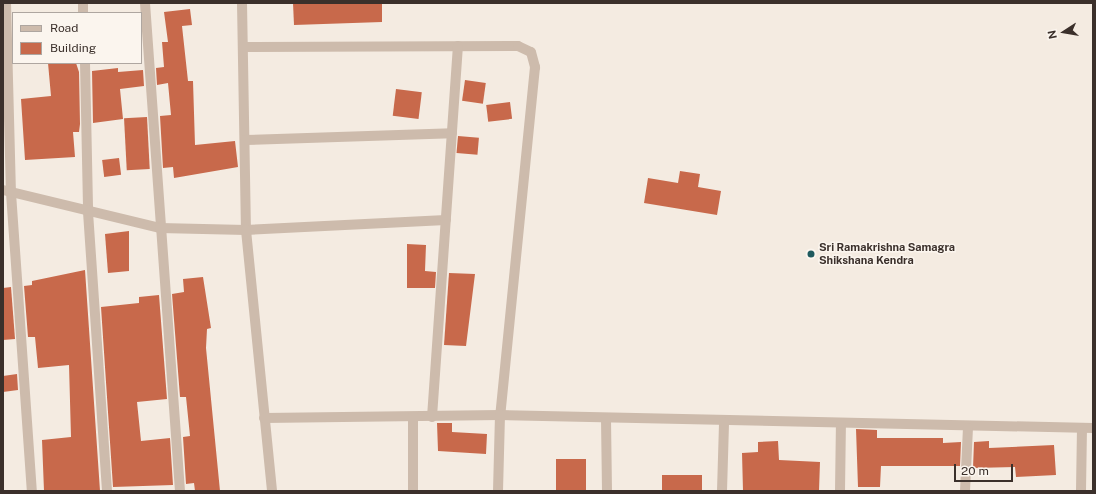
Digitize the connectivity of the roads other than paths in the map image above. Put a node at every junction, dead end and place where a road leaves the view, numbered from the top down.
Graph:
1 (6, 3) edge
2 (145, 3) edge
3 (242, 3) edge
4 (458, 46) junction
5 (243, 47) junction
6 (84, 64) edge
7 (452, 133) junction
8 (245, 140) junction
9 (7, 192) edge
10 (88, 212) junction
11 (446, 220) junction
12 (160, 228) junction
13 (246, 230) junction
14 (500, 415) junction
15 (413, 417) junction
16 (432, 417) junction
17 (264, 418) junction
18 (606, 419) junction
19 (724, 422) junction
20 (841, 423) junction
21 (968, 428) junction
22 (1082, 428) junction
23 (1093, 428) edge
24 (32, 491) edge
25 (107, 491) edge
26 (180, 491) edge
27 (272, 491) edge
28 (413, 491) edge
29 (498, 491) edge
30 (607, 491) edge
31 (722, 491) edge
32 (840, 491) edge
33 (965, 491) edge
34 (1081, 491) edge

1 - 9 street
2 - 12 street
3 - 5 street
4 - 5 street
4 - 7 street
4 - 14 street
5 - 8 street
6 - 10 street
7 - 8 street
7 - 11 street
8 - 13 street
9 - 10 street
9 - 24 street
10 - 12 street
10 - 25 street
11 - 13 street
11 - 16 street
12 - 13 street
12 - 26 street
13 - 17 street
14 - 16 street
14 - 18 street
14 - 29 street
15 - 16 street
15 - 17 street
15 - 28 street
17 - 27 street
18 - 19 street
18 - 30 street
19 - 20 street
19 - 31 street
20 - 21 street
20 - 32 street
21 - 22 street
21 - 33 street
22 - 23 street
22 - 34 street

